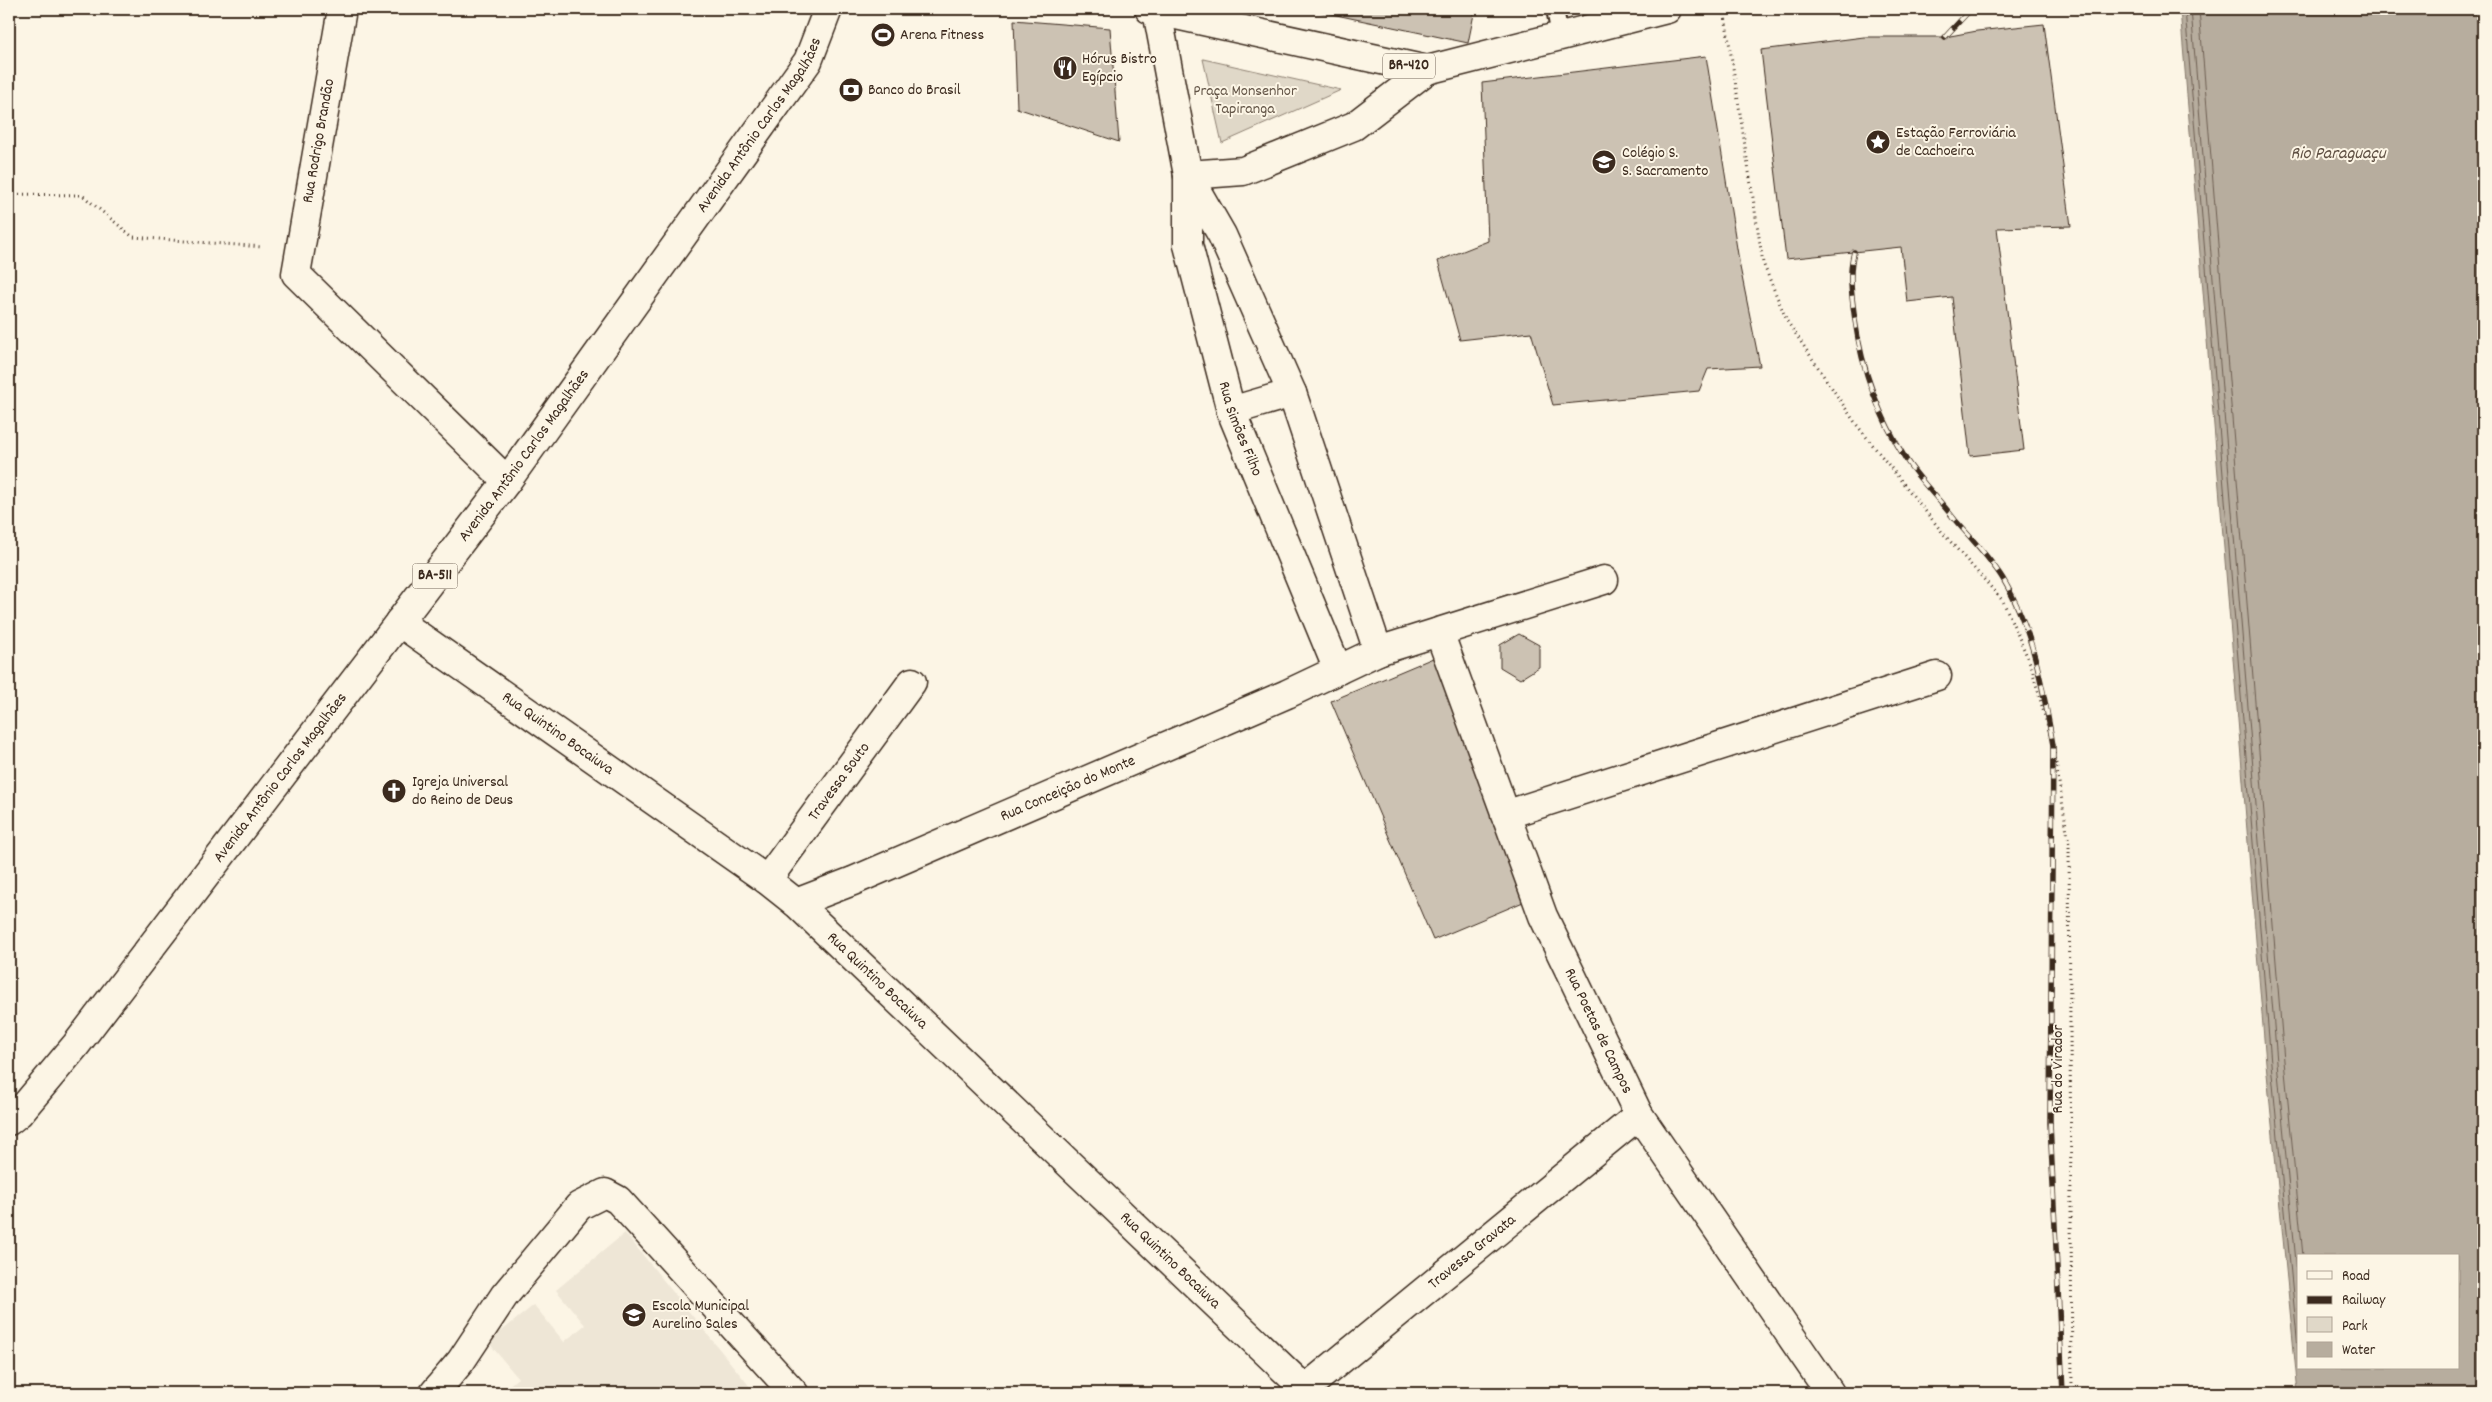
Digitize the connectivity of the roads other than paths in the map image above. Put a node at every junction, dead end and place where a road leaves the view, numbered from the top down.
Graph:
1 (342, 9) edge
2 (828, 9) edge
3 (1555, 9) edge
4 (1667, 9) edge
5 (1153, 10) edge
6 (1560, 36) junction
7 (1428, 70) junction
8 (1188, 175) junction
9 (1292, 393) junction
10 (1231, 410) junction
11 (507, 481) junction
12 (1604, 580) dead end
13 (400, 622) junction
14 (1439, 632) junction
15 (1378, 651) junction
16 (1338, 670) junction
17 (1937, 676) dead end
18 (912, 682) dead end
19 (1505, 815) junction
20 (767, 880) junction
21 (796, 903) junction
22 (1639, 1115) junction
23 (9, 1121) edge
24 (1307, 1391) edge
25 (434, 1393) edge
26 (794, 1393) edge
27 (1830, 1393) edge

1 - 11 street, Rua Rodrigo Brandão
2 - 11 street, Avenida Antônio Carlos Magalhães / BA-511
3 - 6 lane
4 - 6 street, BR-420
5 - 7 street, BR-420
5 - 8 street, Rua Simões Filho
6 - 7 street, BR-420
7 - 8 street
8 - 9 street, Rua Simões Filho
8 - 10 street, Rua Simões Filho
9 - 10 street
9 - 15 street, Rua Simões Filho
10 - 16 street, Rua Simões Filho
11 - 13 street, Avenida Antônio Carlos Magalhães / BA-511
12 - 14 street, Rua Conceição do Monte
13 - 20 street, Rua Quintino Bocaiuva
13 - 23 street, Avenida Antônio Carlos Magalhães / BA-511
14 - 15 street, Rua Conceição do Monte
14 - 19 street, Rua Poetas de Campos
15 - 16 street, Rua Conceição do Monte
16 - 21 street, Rua Conceição do Monte
17 - 19 street
18 - 20 street, Travessa Souto
19 - 22 street, Rua Poetas de Campos
20 - 21 street, Rua Quintino Bocaiuva
21 - 24 street, Rua Quintino Bocaiuva
22 - 24 street, Travessa Gravata
22 - 27 street, Rua Poetas de Campos
25 - 26 street

